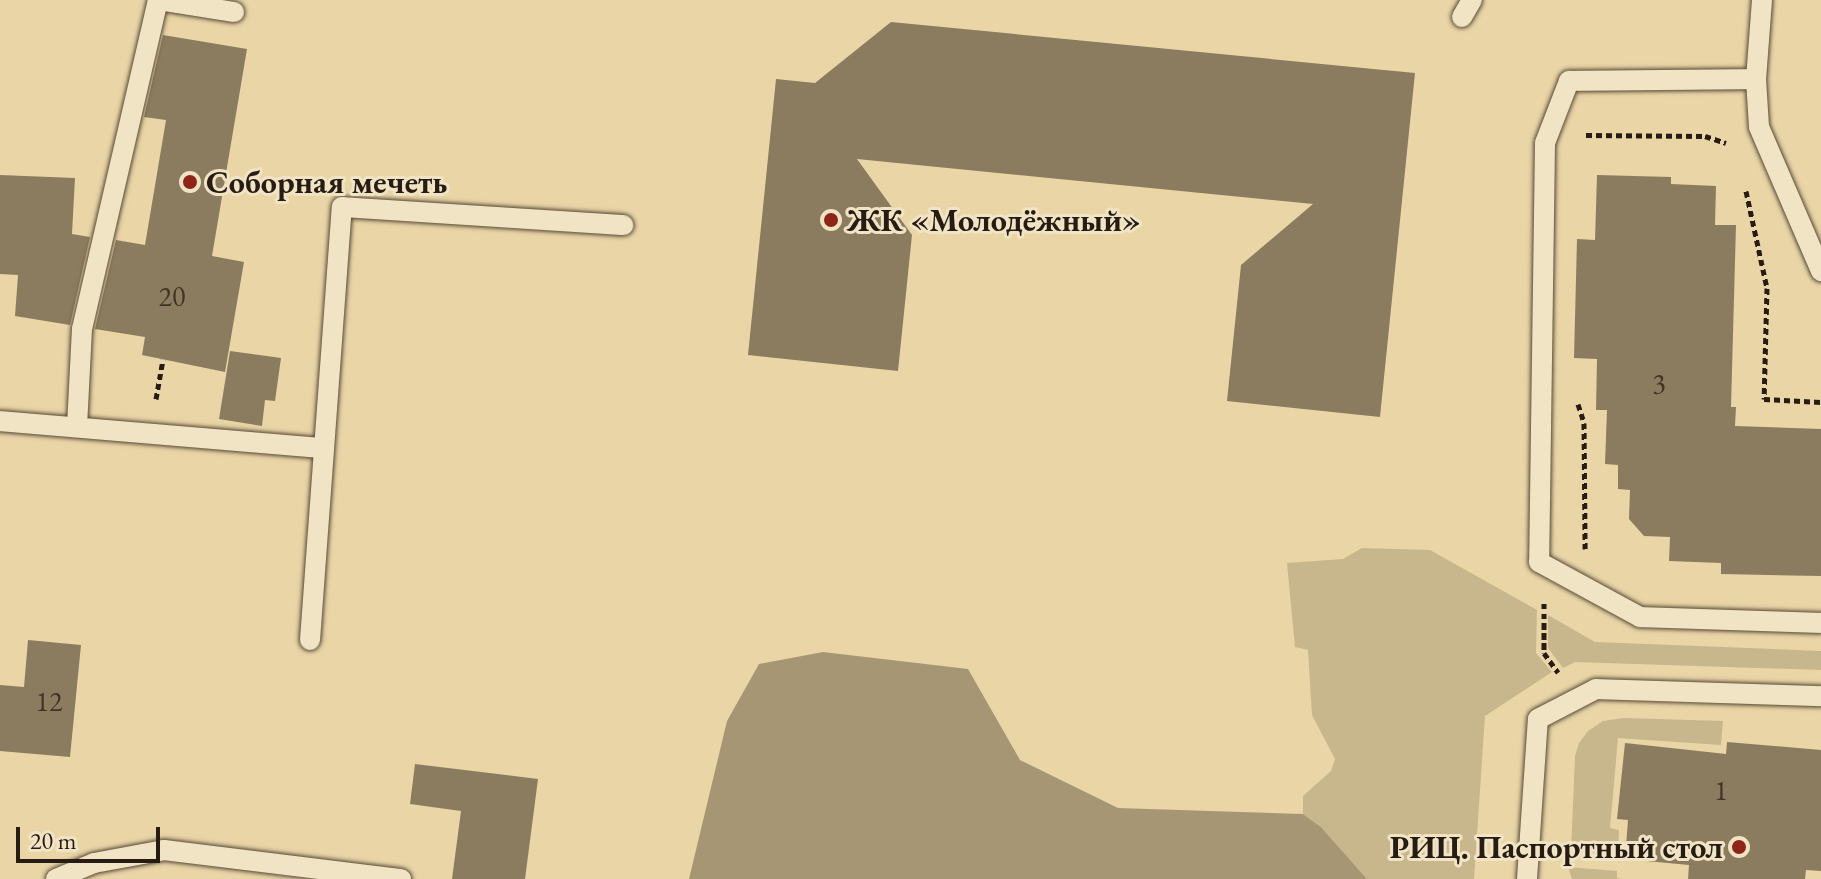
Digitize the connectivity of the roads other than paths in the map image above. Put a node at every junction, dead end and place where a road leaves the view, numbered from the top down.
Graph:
1 (1762, 0) edge
2 (234, 12) dead end
3 (1756, 79) junction
4 (623, 225) dead end
5 (1821, 271) edge
6 (0, 421) edge
7 (77, 427) junction
8 (323, 448) junction
9 (1821, 623) edge
10 (310, 640) dead end
11 (1821, 696) edge
12 (56, 879) edge
13 (401, 879) edge
14 (1527, 879) edge

1 - 3 lane
2 - 7 lane
3 - 5 lane
3 - 9 lane
4 - 8 lane
6 - 7 lane
7 - 8 lane
8 - 10 lane
11 - 14 lane
12 - 13 lane

